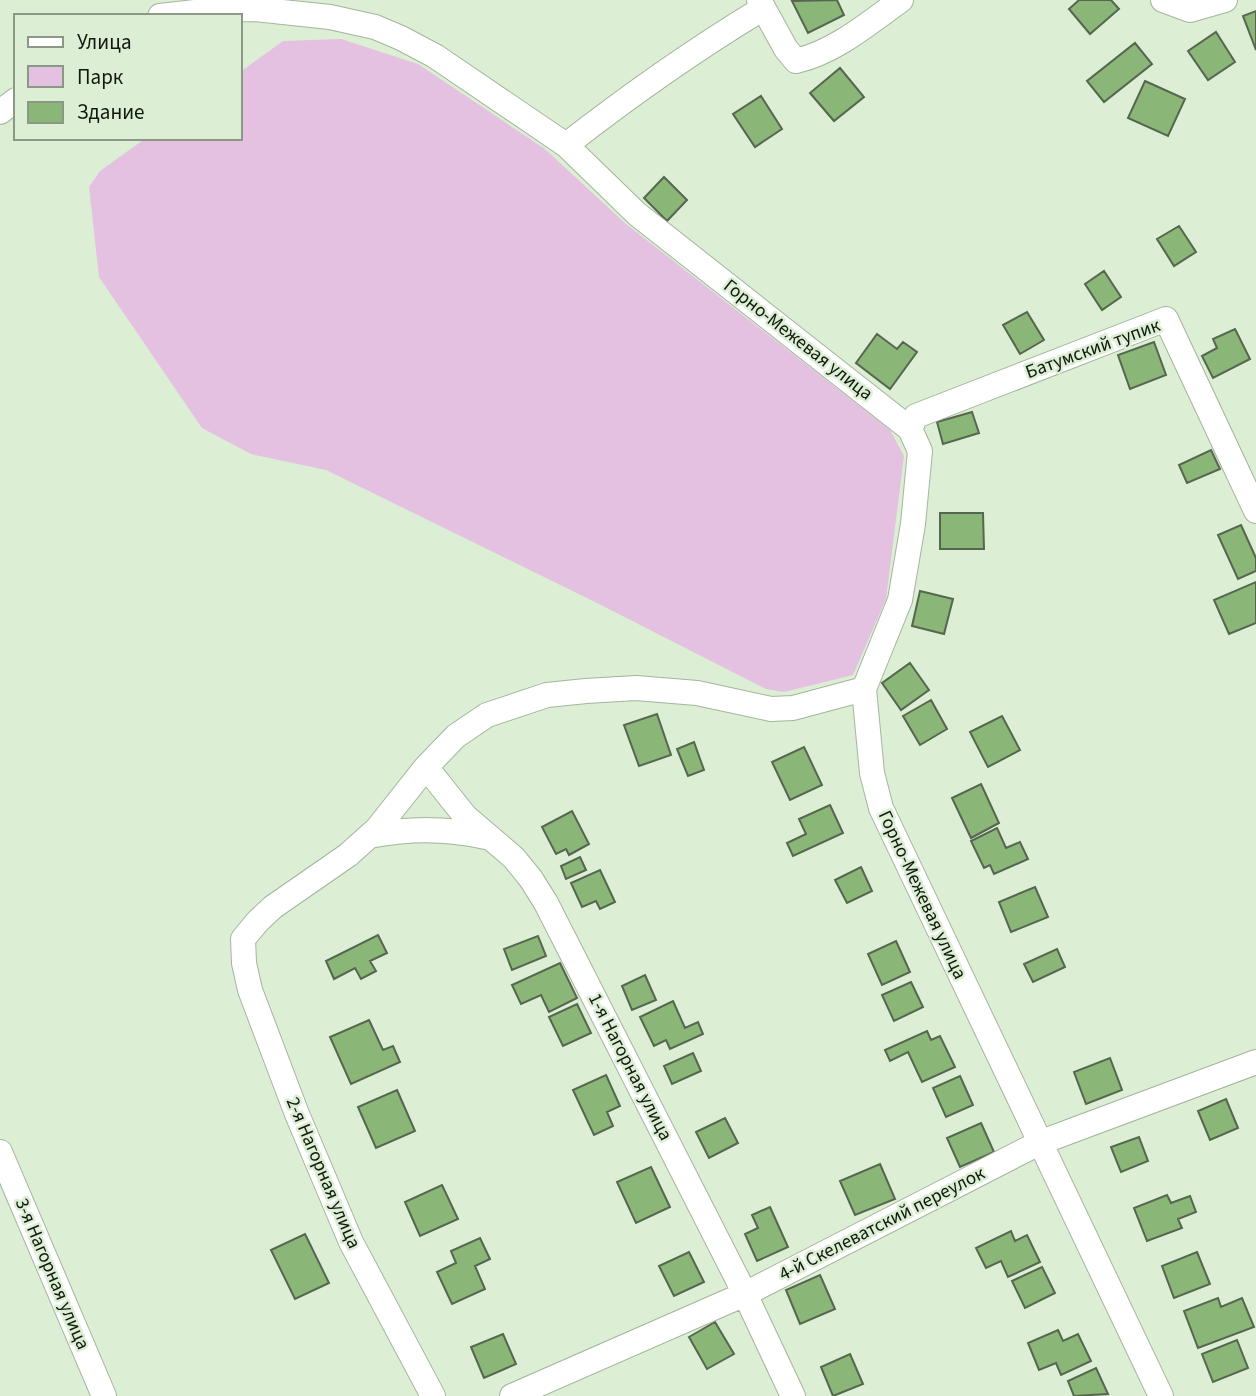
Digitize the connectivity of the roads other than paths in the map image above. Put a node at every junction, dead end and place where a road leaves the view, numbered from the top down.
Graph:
1 (901, 0) edge
2 (1163, 0) edge
3 (1225, 0) edge
4 (761, 4) edge
5 (177, 14) edge
6 (566, 145) junction
7 (910, 429) junction
8 (1256, 511) edge
9 (864, 689) junction
10 (426, 767) junction
11 (369, 836) junction
12 (487, 837) junction
13 (1256, 1062) edge
14 (1039, 1143) junction
15 (0, 1152) edge
16 (745, 1294) junction
17 (104, 1396) edge
18 (433, 1396) edge
19 (512, 1396) edge
20 (793, 1396) edge
21 (1161, 1396) edge

1 - 4 street
2 - 3 street
4 - 6 street
5 - 6 street, Горно-Межевая улица
6 - 7 street, Горно-Межевая улица
7 - 8 street, Батумский тупик
7 - 9 street, Горно-Межевая улица
9 - 10 street
9 - 14 street, Горно-Межевая улица
10 - 11 street
10 - 12 street, 1-я Нагорная улица
11 - 12 street
11 - 18 street, 2-я Нагорная улица
12 - 16 street, 1-я Нагорная улица
13 - 14 street, 4-й Скелеватский переулок
14 - 16 street, 4-й Скелеватский переулок
14 - 21 street, Горно-Межевая улица
15 - 17 street, 3-я Нагорная улица
16 - 19 street, 4-й Скелеватский переулок
16 - 20 street, 1-я Нагорная улица

